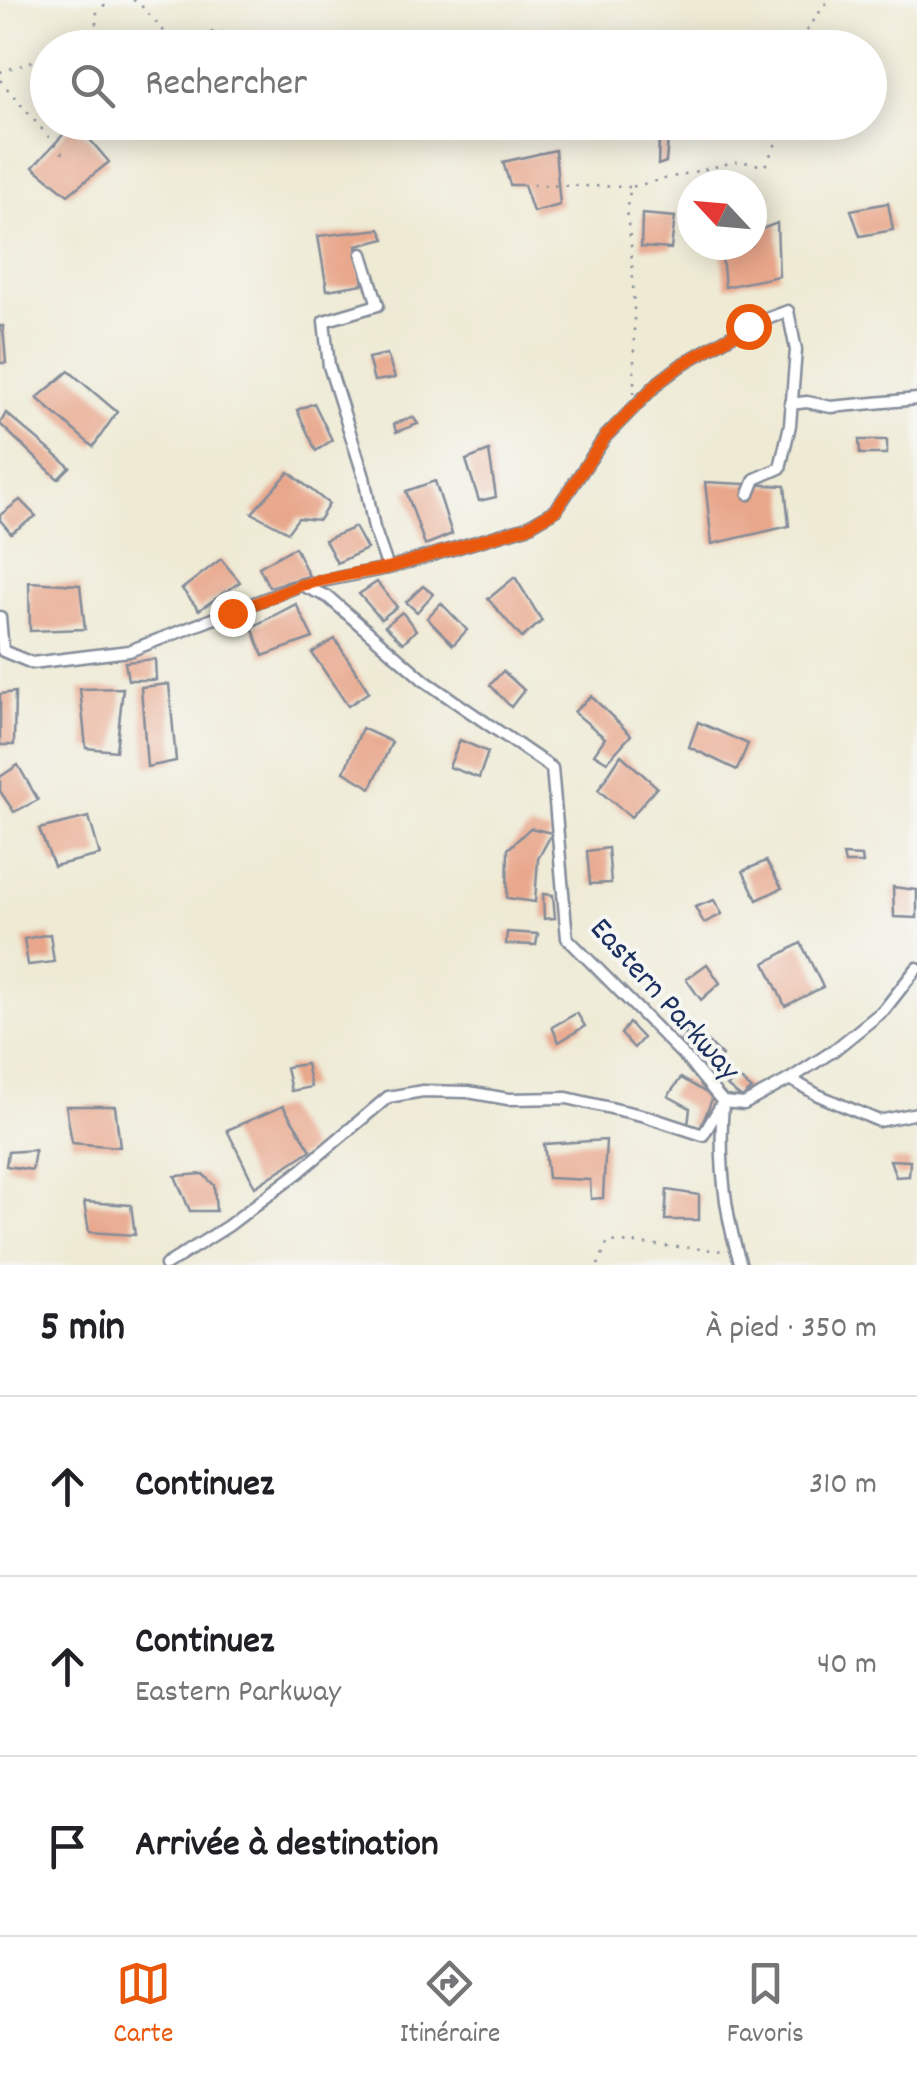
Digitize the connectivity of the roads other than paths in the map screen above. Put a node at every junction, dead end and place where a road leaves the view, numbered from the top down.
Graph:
1 (362, 254) dead end
2 (917, 399) edge
3 (790, 404) junction
4 (749, 494) dead end
5 (388, 568) junction
6 (301, 585) junction
7 (0, 617) edge
8 (917, 968) edge
9 (790, 1079) junction
10 (723, 1102) junction
11 (917, 1113) edge
12 (166, 1265) edge
13 (741, 1265) edge

1 - 5 street
2 - 3 street
3 - 4 street
3 - 5 street
5 - 6 street
6 - 7 street
6 - 10 street, Eastern Parkway
8 - 9 street
9 - 10 street
9 - 11 street
10 - 12 street
10 - 13 street, Eastern Parkway

